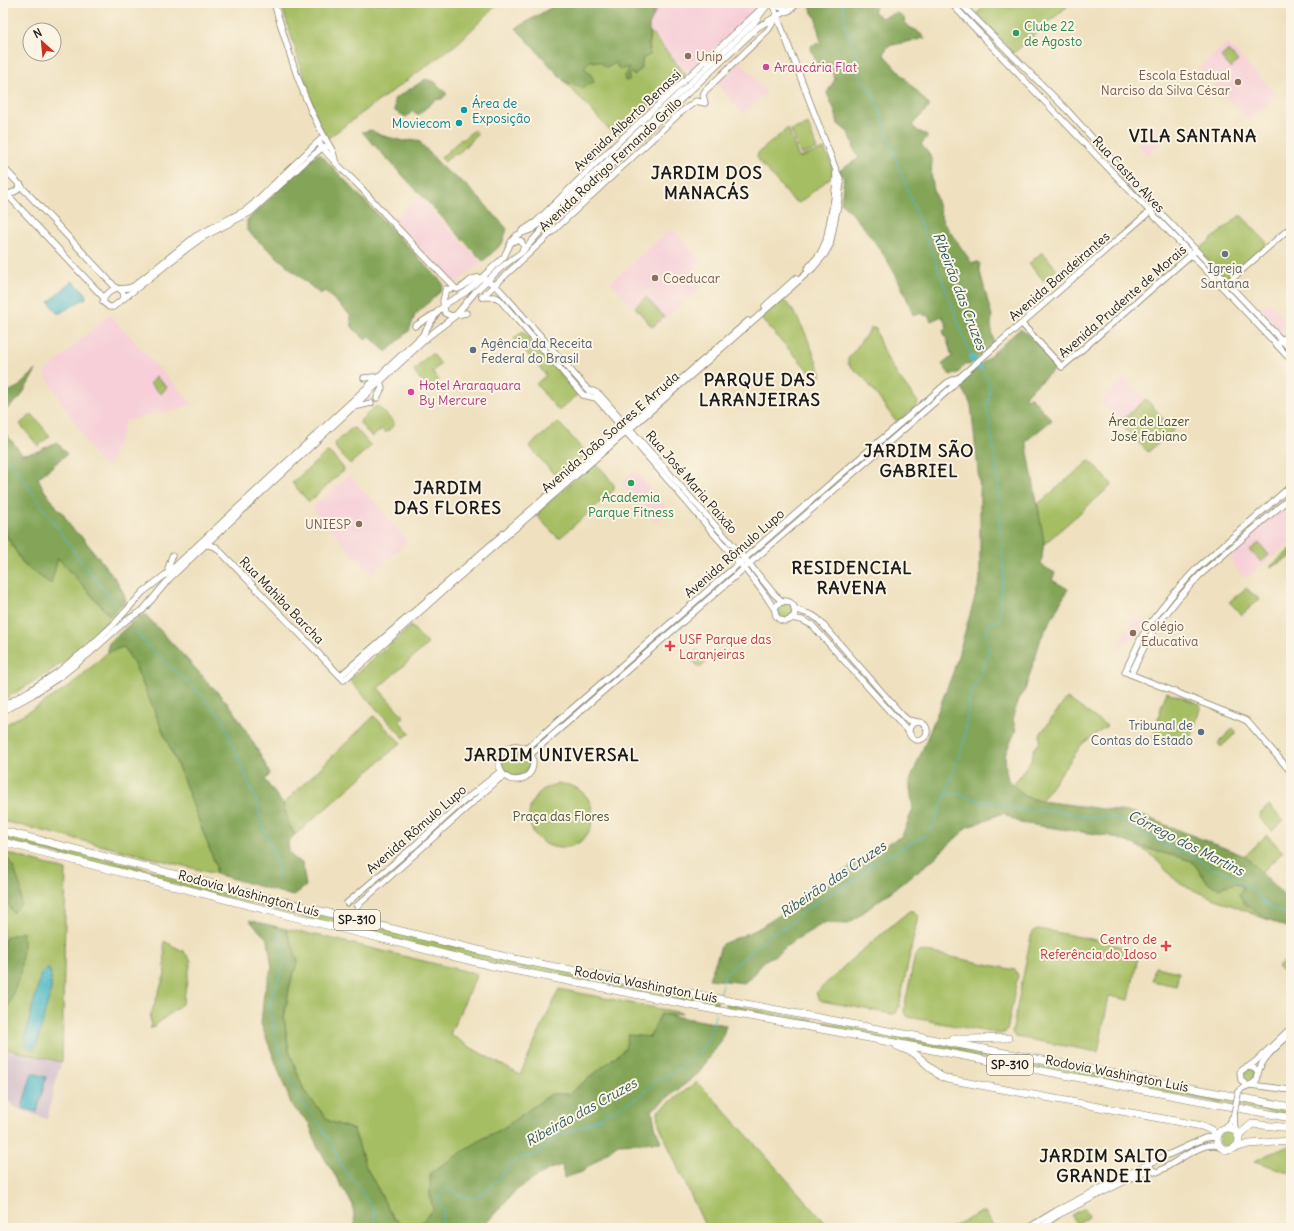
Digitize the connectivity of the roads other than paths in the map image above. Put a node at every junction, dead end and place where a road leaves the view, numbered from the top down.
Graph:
1 (274, 3) edge
2 (768, 3) edge
3 (772, 3) edge
4 (776, 3) edge
5 (798, 3) edge
6 (951, 3) edge
7 (960, 3) edge
8 (787, 11) junction
9 (777, 16) junction
10 (785, 35) junction
11 (691, 91) junction
12 (680, 113) junction
13 (322, 140) junction
14 (325, 147) junction
15 (3, 167) edge
16 (21, 185) junction
17 (3, 190) edge
18 (7, 195) junction
19 (1155, 207) junction
20 (1149, 212) junction
21 (568, 217) junction
22 (554, 219) junction
23 (1291, 227) edge
24 (511, 242) junction
25 (522, 252) junction
26 (1194, 252) junction
27 (500, 269) junction
28 (445, 279) junction
29 (485, 279) junction
30 (1227, 283) junction
31 (497, 284) junction
32 (118, 288) junction
33 (1222, 288) junction
34 (455, 289) junction
35 (445, 291) junction
36 (482, 297) joint
37 (104, 298) junction
38 (124, 298) junction
39 (443, 306) junction
40 (438, 311) junction
41 (466, 313) dead end
42 (455, 316) junction
43 (1027, 319) junction
44 (1022, 324) junction
45 (415, 326) dead end
46 (1026, 328) junction
47 (1291, 332) edge
48 (1282, 340) junction
49 (1277, 345) junction
50 (1291, 350) edge
51 (1291, 360) edge
52 (978, 361) joint
53 (960, 377) junction
54 (364, 378) dead end
55 (379, 380) junction
56 (377, 398) dead end
57 (371, 403) dead end
58 (353, 407) junction
59 (626, 429) junction
60 (1291, 486) edge
61 (1291, 497) edge
62 (203, 544) junction
63 (172, 556) dead end
64 (745, 559) junction
65 (740, 563) junction
66 (749, 564) junction
67 (744, 568) junction
68 (169, 572) junction
69 (143, 592) junction
70 (134, 602) junction
71 (150, 602) junction
72 (782, 602) junction
73 (794, 609) junction
74 (143, 610) junction
75 (775, 610) junction
76 (791, 618) junction
77 (1128, 673) junction
78 (342, 678) joint
79 (3, 706) edge
80 (3, 711) edge
81 (916, 722) junction
82 (910, 734) junction
83 (526, 749) junction
84 (531, 754) junction
85 (501, 771) junction
86 (1291, 772) edge
87 (505, 776) junction
88 (3, 831) edge
89 (3, 842) edge
90 (347, 903) dead end
91 (357, 906) dead end
92 (1291, 1028) edge
93 (1291, 1033) edge
94 (912, 1035) junction
95 (1008, 1038) dead end
96 (886, 1041) junction
97 (1248, 1067) junction
98 (1258, 1076) junction
99 (1246, 1084) junction
100 (1269, 1088) junction
101 (1291, 1090) edge
102 (1291, 1107) edge
103 (1234, 1114) junction
104 (1291, 1118) edge
105 (1291, 1128) edge
106 (1222, 1130) junction
107 (1237, 1134) junction
108 (1217, 1137) junction
109 (1291, 1138) edge
110 (1291, 1141) edge
111 (1219, 1146) junction
112 (1233, 1149) junction
113 (1156, 1160) junction
114 (1150, 1166) junction
115 (1162, 1169) junction
116 (1028, 1228) edge
117 (1039, 1228) edge

1 - 13 street
2 - 24 street
3 - 9 street
4 - 8 street
5 - 8 street
6 - 20 street, Rua Castro Alves
7 - 19 street, Rua Castro Alves
8 - 9 street
8 - 10 street
9 - 10 street
9 - 11 street
9 - 12 street, Avenida Rodrigo Fernando Grillo
10 - 59 street, Avenida João Soares E Arruda
11 - 12 street
11 - 22 street
12 - 21 street, Avenida Rodrigo Fernando Grillo
13 - 14 street
13 - 32 street
14 - 28 street
14 - 38 street
15 - 16 street
16 - 18 street
16 - 32 street
17 - 18 street
18 - 37 street
19 - 20 street, Avenida Bandeirantes
19 - 26 street, Rua Castro Alves
20 - 26 street, Rua Castro Alves
20 - 43 street, Avenida Bandeirantes
21 - 22 street
21 - 31 street, Avenida Rodrigo Fernando Grillo
22 - 25 street
23 - 30 street
24 - 25 street
24 - 29 street
25 - 27 street
26 - 30 street, Rua Castro Alves
26 - 33 street, Rua Castro Alves
26 - 46 street, Avenida Prudente de Morais
27 - 29 street
27 - 31 street
28 - 34 street
28 - 35 street
29 - 31 street
29 - 34 street
29 - 39 street
29 - 42 street
30 - 33 street
30 - 48 street, Rua Castro Alves
31 - 36 street, Avenida Rodrigo Fernando Grillo
31 - 59 street, Rua José Maria Paixão
32 - 37 street
32 - 38 street
33 - 49 street, Rua Castro Alves
34 - 35 street
35 - 39 street
36 - 59 street, Rua José Maria Paixão
37 - 38 street
39 - 40 street
39 - 42 street
40 - 45 street
40 - 55 street
41 - 42 street
42 - 55 street
43 - 44 street, Avenida Bandeirantes
43 - 46 street
44 - 46 street
44 - 52 street, Avenida Bandeirantes
47 - 48 street
48 - 49 street
48 - 50 street, Rua Castro Alves
49 - 51 street, Rua Castro Alves
52 - 53 street, Avenida Rômulo Lupo
53 - 64 street, Avenida Rômulo Lupo
53 - 66 street, Avenida Rômulo Lupo
54 - 55 street
55 - 56 street
55 - 58 street
55 - 62 street
57 - 58 street
58 - 62 street
59 - 64 street, Rua José Maria Paixão
59 - 65 street, Rua José Maria Paixão
59 - 78 street, Avenida João Soares E Arruda
60 - 77 street
61 - 77 street
62 - 68 street
62 - 71 street
62 - 78 street, Rua Mahiba Barcha
63 - 68 street
64 - 65 street, Avenida Rômulo Lupo
64 - 66 street, Rua José Maria Paixão
65 - 67 street, Rua José Maria Paixão
65 - 83 street, Avenida Rômulo Lupo
66 - 67 street, Avenida Rômulo Lupo
66 - 72 street, Rua José Maria Paixão
67 - 75 street, Rua José Maria Paixão
67 - 84 street, Avenida Rômulo Lupo
68 - 69 street
69 - 70 street
69 - 71 street
70 - 74 street
70 - 79 street
71 - 74 street
72 - 73 street
72 - 75 street
73 - 76 street
73 - 81 street
74 - 80 street
75 - 76 street
76 - 82 street
77 - 86 street
81 - 82 street
81 - 82 street
83 - 84 street
83 - 85 street
84 - 87 street
85 - 87 street
85 - 90 street, Avenida Rômulo Lupo
87 - 91 street, Avenida Rômulo Lupo
88 - 94 highway, Rodovia Washington Luís / SP-310
89 - 96 highway, Rodovia Washington Luís / SP-310
92 - 97 street
93 - 98 street
94 - 95 highway
94 - 102 highway, Rodovia Washington Luís / SP-310
96 - 104 highway, Rodovia Washington Luís / SP-310
96 - 108 highway
97 - 98 street
97 - 99 street
98 - 99 street
98 - 100 street
99 - 100 street
99 - 103 street, bridge
100 - 101 street
103 - 106 street
103 - 107 street
105 - 107 highway
106 - 107 highway
106 - 108 highway
107 - 109 highway
107 - 112 highway
108 - 111 highway
108 - 113 street
110 - 112 highway
111 - 112 highway
111 - 115 street
113 - 114 street
113 - 115 street
114 - 115 street
114 - 116 street
114 - 117 street

